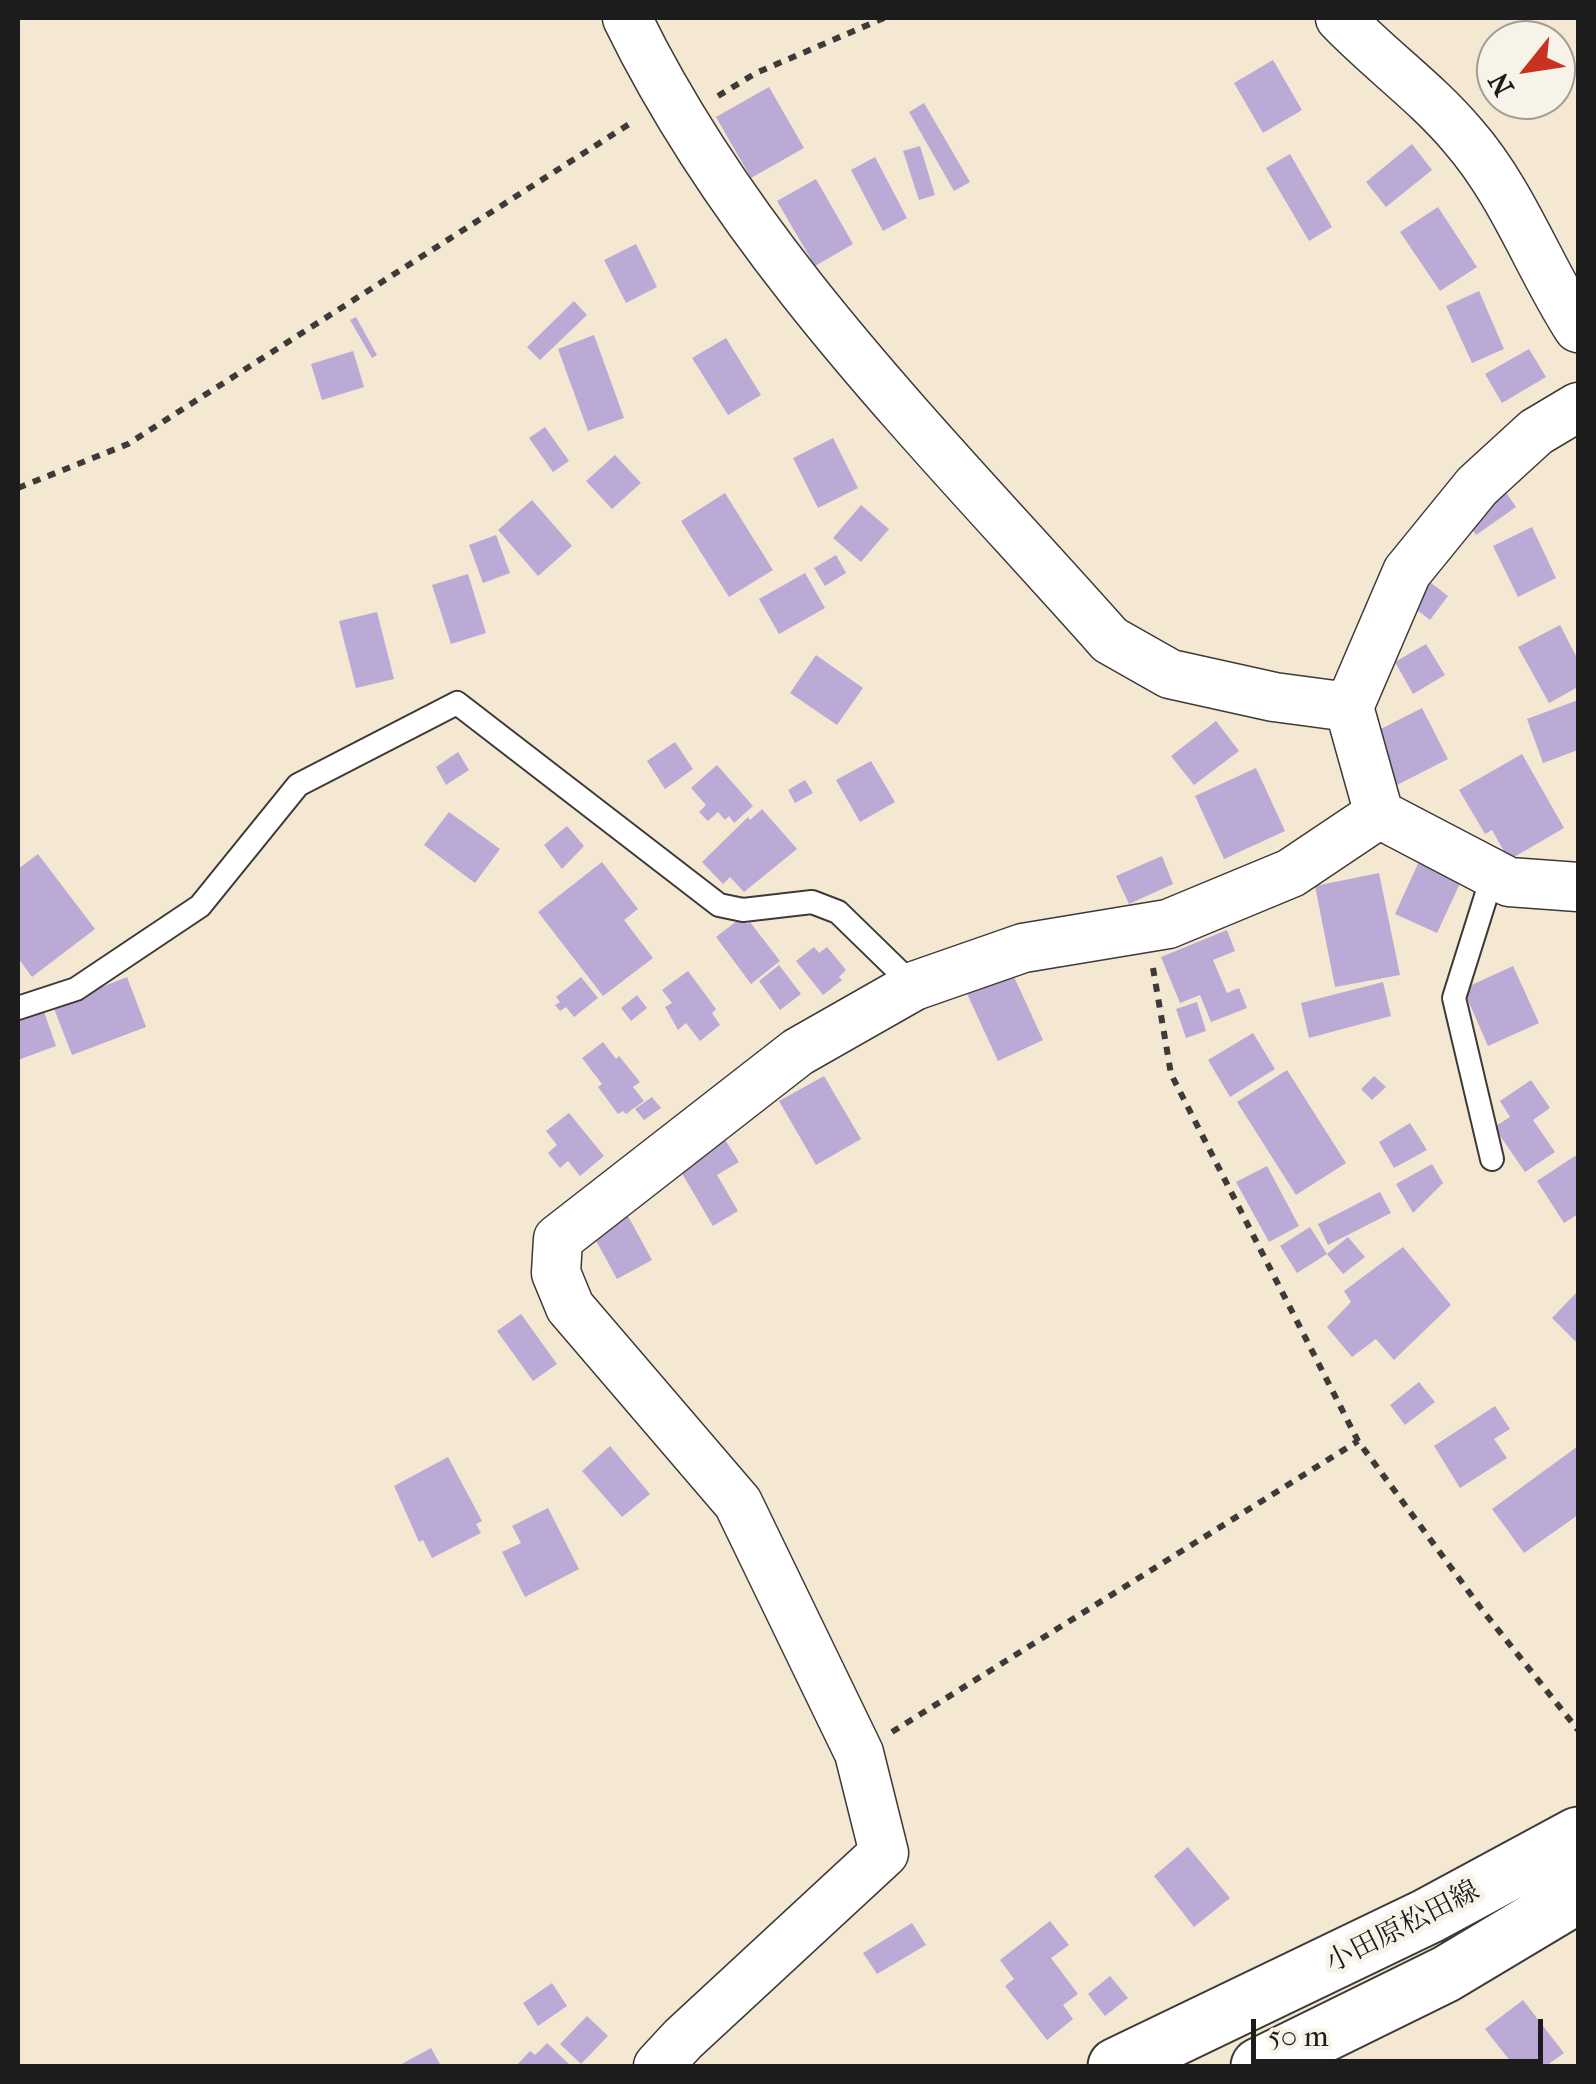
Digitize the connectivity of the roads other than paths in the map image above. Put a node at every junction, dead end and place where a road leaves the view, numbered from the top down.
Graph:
1 (627, 18) edge
2 (1340, 18) edge
3 (1578, 328) edge
4 (1578, 407) edge
5 (1350, 707) junction
6 (1379, 814) junction
7 (1493, 874) junction
8 (1578, 887) edge
9 (914, 986) junction
10 (18, 1008) edge
11 (1492, 1158) dead end
12 (1578, 1835) edge
13 (1578, 1895) edge
14 (658, 2066) edge
15 (1116, 2066) edge
16 (1259, 2066) edge

1 - 5 street
2 - 3 street
4 - 5 street
5 - 6 street
6 - 7 street
6 - 9 street
7 - 8 street
7 - 11 lane
9 - 10 lane
9 - 14 street
12 - 15 main road, 小田原松田線
13 - 16 main road, 小田原松田線

